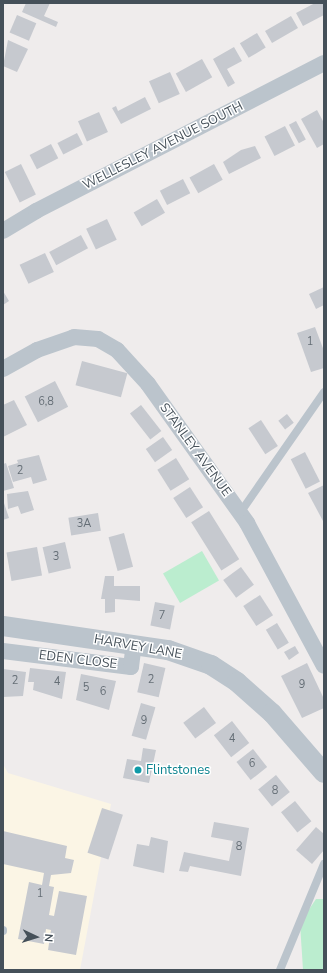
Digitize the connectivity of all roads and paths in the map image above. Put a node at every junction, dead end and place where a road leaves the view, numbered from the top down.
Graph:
1 (324, 63) edge
2 (3, 231) edge
3 (3, 369) edge
4 (324, 392) edge
5 (240, 513) junction
6 (3, 626) edge
7 (134, 644) junction
8 (3, 651) edge
9 (324, 666) edge
10 (324, 773) edge
11 (324, 864) edge
12 (280, 970) edge

1 - 2 street, WELLESLEY AVENUE SOUTH
3 - 5 street, STANLEY AVENUE
4 - 5 lane
5 - 9 street, STANLEY AVENUE
6 - 7 street, HARVEY LANE
7 - 8 street, EDEN CLOSE
7 - 10 street, HARVEY LANE
11 - 12 lane

